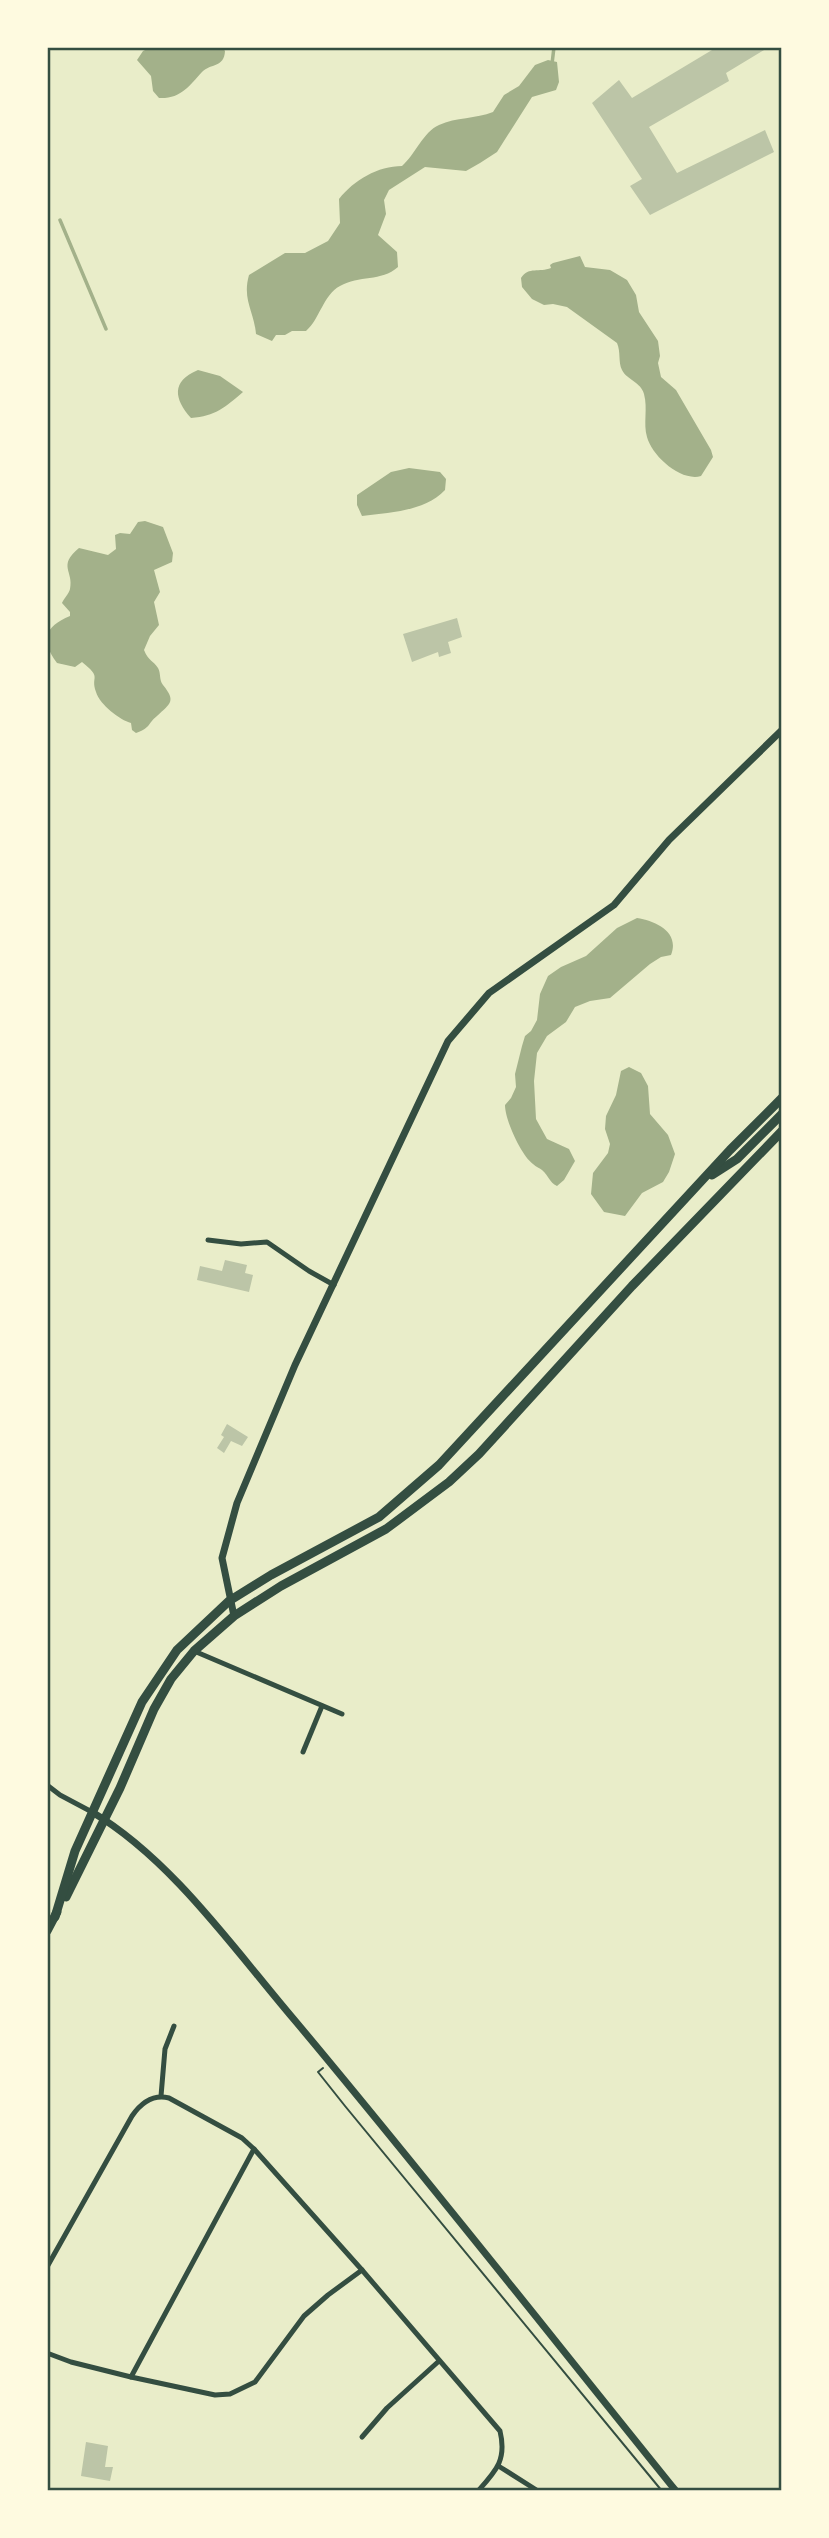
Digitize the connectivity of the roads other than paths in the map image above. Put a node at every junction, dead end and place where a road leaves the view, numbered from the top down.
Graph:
1 (782, 730) edge
2 (782, 1098) edge
3 (782, 1114) edge
4 (782, 1131) edge
5 (699, 1184) junction
6 (208, 1240) dead end
7 (334, 1285) junction
8 (229, 1601) junction
9 (233, 1616) junction
10 (194, 1651) junction
11 (323, 1706) junction
12 (342, 1714) dead end
13 (303, 1752) dead end
14 (47, 1785) edge
15 (92, 1812) junction
16 (105, 1819) junction
17 (55, 1917) junction
18 (47, 1931) edge
19 (174, 2026) dead end
20 (161, 2096) junction
21 (254, 2149) junction
22 (47, 2267) edge
23 (362, 2270) junction
24 (47, 2353) edge
25 (439, 2361) junction
26 (131, 2377) junction
27 (362, 2437) dead end
28 (500, 2467) junction
29 (478, 2491) edge
30 (538, 2491) edge
31 (676, 2491) edge

1 - 7 street
2 - 5 highway
3 - 5 highway
4 - 9 highway
5 - 8 highway
6 - 7 street
7 - 8 street
8 - 9 street
8 - 15 highway
9 - 10 highway
10 - 11 street
10 - 16 highway
11 - 12 street
11 - 13 street
14 - 15 street
15 - 16 street
15 - 17 highway
16 - 17 highway
16 - 31 street
17 - 18 highway
19 - 20 street
20 - 21 street
20 - 22 street
21 - 23 street
21 - 26 street
23 - 25 street
23 - 26 street
24 - 26 street
25 - 27 street
25 - 28 street
28 - 29 street
28 - 30 street

